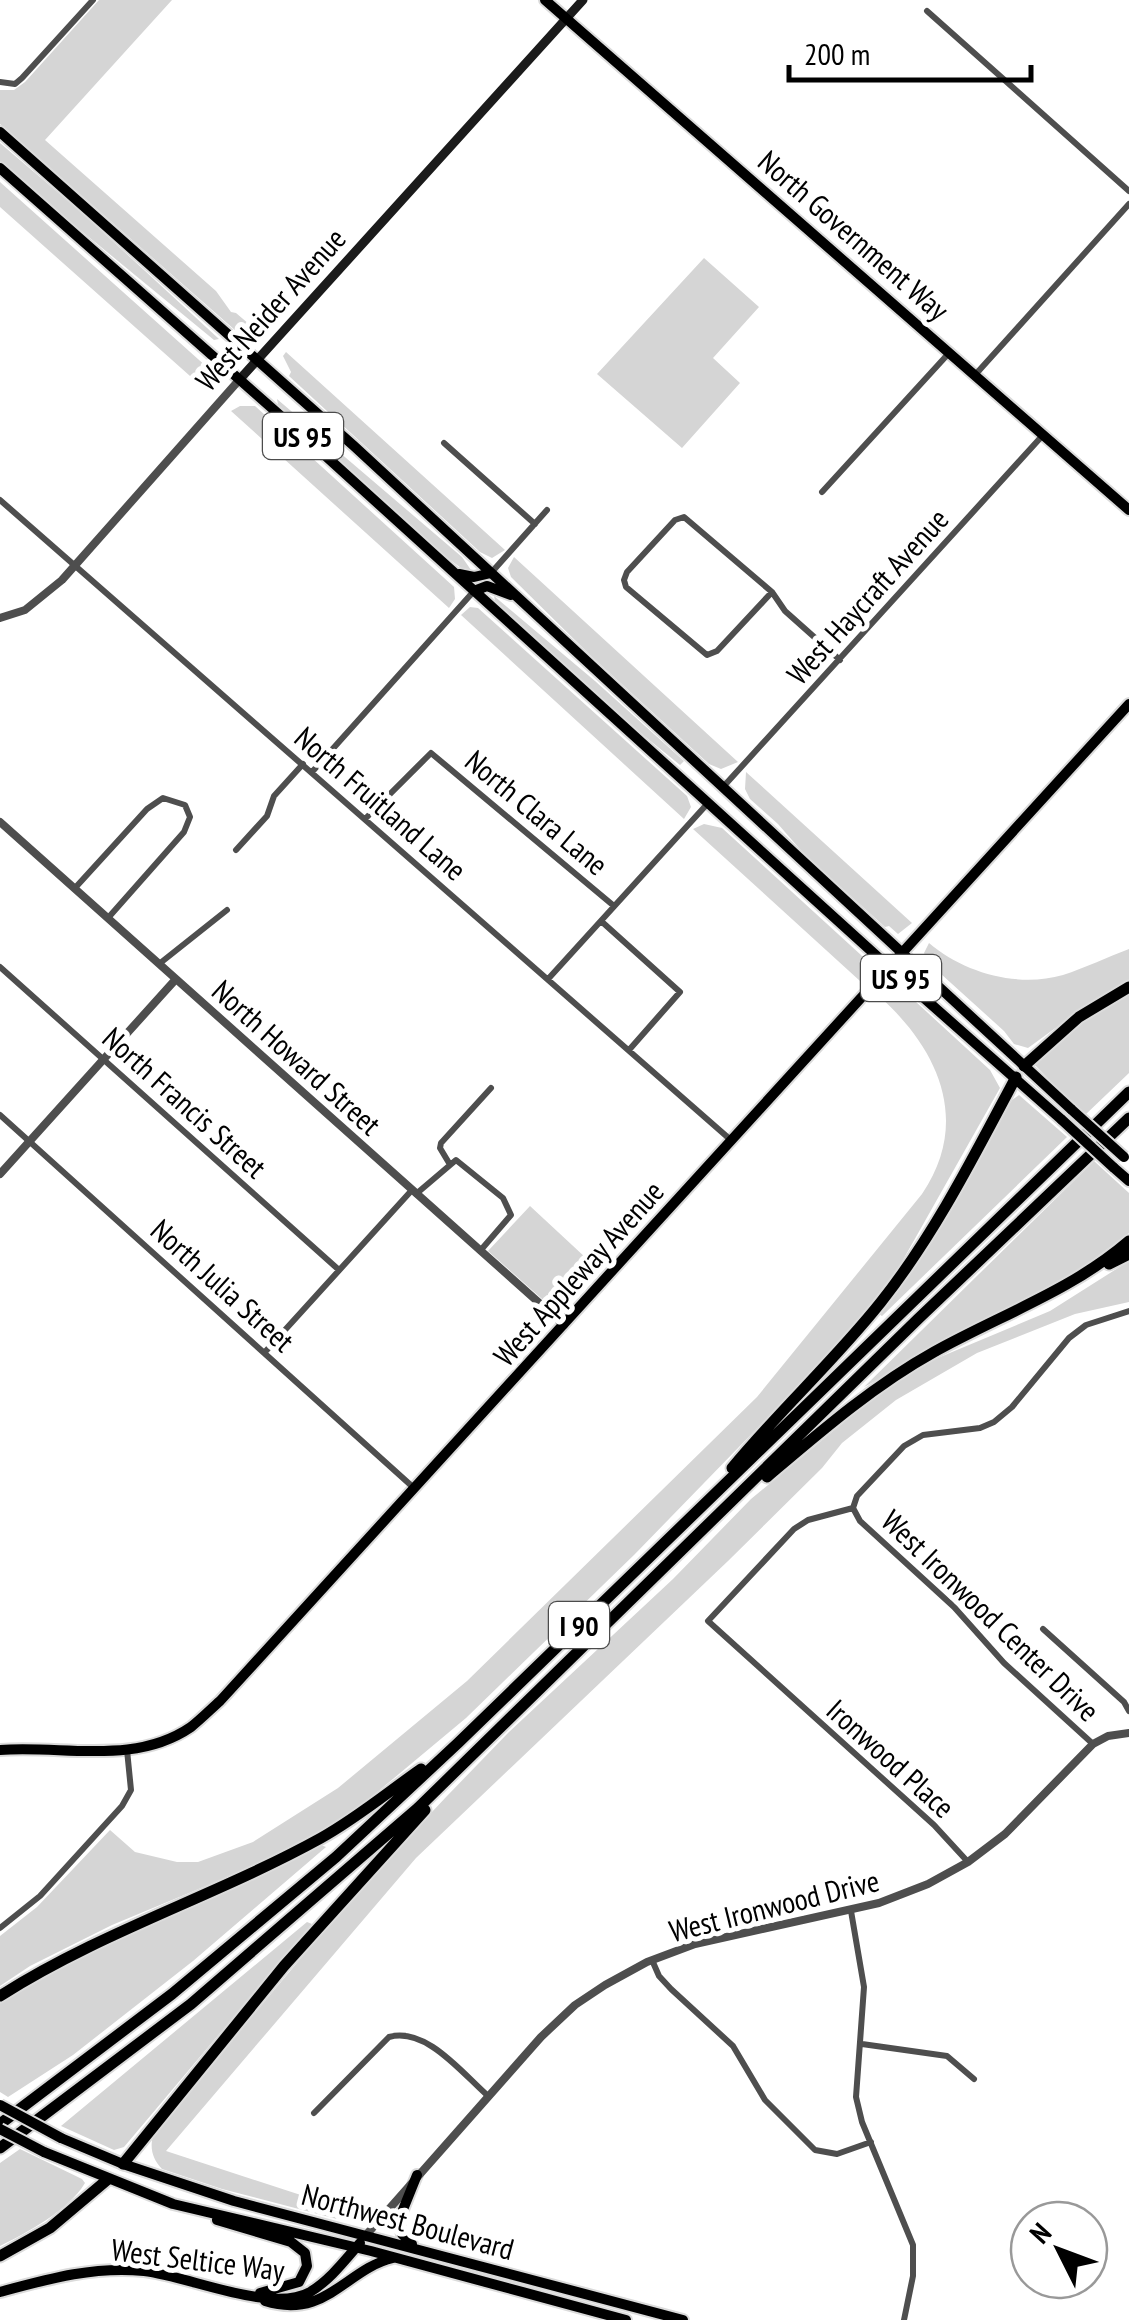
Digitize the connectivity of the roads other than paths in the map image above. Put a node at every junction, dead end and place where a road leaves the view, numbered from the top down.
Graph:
1 (93, 0) edge
2 (545, 0) edge
3 (583, 0) edge
4 (926, 11) dead end
5 (566, 18) junction
6 (0, 82) edge
7 (0, 132) edge
8 (0, 168) edge
9 (1129, 191) edge
10 (1129, 204) edge
11 (950, 352) junction
12 (258, 360) junction
13 (976, 375) junction
14 (240, 379) junction
15 (1044, 434) junction
16 (444, 443) dead end
17 (822, 492) dead end
18 (0, 500) edge
19 (547, 510) dead end
20 (1129, 510) edge
21 (535, 524) junction
22 (76, 564) junction
23 (450, 569) junction
24 (491, 573) junction
25 (474, 591) junction
26 (772, 592) junction
27 (520, 599) junction
28 (0, 618) edge
29 (840, 660) junction
30 (1129, 704) edge
31 (303, 764) junction
32 (312, 772) junction
33 (680, 776) junction
34 (723, 787) junction
35 (710, 802) junction
36 (748, 810) junction
37 (365, 819) junction
38 (0, 822) edge
39 (236, 850) dead end
40 (75, 888) junction
41 (614, 906) junction
42 (226, 910) dead end
43 (108, 918) junction
44 (601, 921) junction
45 (902, 954) junction
46 (159, 964) junction
47 (0, 967) edge
48 (890, 968) junction
49 (548, 978) junction
50 (176, 979) junction
51 (1129, 987) edge
52 (629, 1050) junction
53 (104, 1059) junction
54 (1024, 1066) junction
55 (1016, 1077) junction
56 (492, 1088) dead end
57 (1129, 1092) edge
58 (0, 1115) edge
59 (1129, 1118) edge
60 (30, 1141) junction
61 (732, 1141) junction
62 (1126, 1160) edge
63 (449, 1163) junction
64 (0, 1174) edge
65 (1129, 1181) edge
66 (414, 1192) junction
67 (1129, 1241) edge
68 (480, 1251) junction
69 (1129, 1254) edge
70 (339, 1270) junction
71 (1082, 1276) junction
72 (1129, 1311) edge
73 (564, 1326) junction
74 (265, 1352) junction
75 (415, 1489) junction
76 (853, 1508) junction
77 (693, 1515) junction
78 (685, 1549) junction
79 (1044, 1628) dead end
80 (1129, 1711) edge
81 (1129, 1732) edge
82 (458, 1743) junction
83 (1093, 1744) junction
84 (0, 1750) edge
85 (128, 1750) junction
86 (476, 1753) junction
87 (968, 1862) junction
88 (850, 1910) junction
89 (0, 1928) edge
90 (652, 1960) junction
91 (0, 1996) edge
92 (862, 2044) junction
93 (974, 2079) dead end
94 (487, 2095) junction
95 (0, 2105) edge
96 (314, 2113) dead end
97 (0, 2126) edge
98 (871, 2142) junction
99 (0, 2148) edge
100 (122, 2164) junction
101 (417, 2176) junction
102 (107, 2180) junction
103 (174, 2204) junction
104 (367, 2234) junction
105 (356, 2247) junction
106 (417, 2248) junction
107 (0, 2256) edge
108 (394, 2258) junction
109 (0, 2292) edge
110 (251, 2294) junction
111 (626, 2320) edge
112 (683, 2320) edge
113 (904, 2320) edge

1 - 6 street
2 - 5 main road, North Government Way
3 - 5 main road, West Neider Avenue
4 - 9 street
5 - 11 main road, North Government Way
5 - 12 main road, West Neider Avenue
7 - 12 main road, US 95
8 - 14 main road, US 95
10 - 13 street
11 - 13 main road, North Government Way
11 - 17 street
12 - 14 main road, West Neider Avenue / US 95
12 - 24 main road, US 95
13 - 15 main road, North Government Way
14 - 22 street, West Neider Avenue
14 - 23 main road, US 95
15 - 20 main road, North Government Way
15 - 29 street, West Haycraft Avenue
16 - 21 street
18 - 22 street, North Fruitland Lane
19 - 21 street
21 - 24 street
22 - 28 street, West Neider Avenue
22 - 31 street, North Fruitland Lane
23 - 24 main road
23 - 25 main road, US 95
24 - 27 main road, US 95
25 - 27 main road
25 - 32 street
25 - 33 main road, US 95
26 - 26 street
26 - 29 street
27 - 34 main road, US 95
29 - 34 street, West Haycraft Avenue
30 - 45 main road, West Appleway Avenue
31 - 32 street, North Fruitland Lane
31 - 39 street
32 - 37 street, North Fruitland Lane
33 - 34 main road
33 - 35 main road, US 95
34 - 36 main road, US 95
35 - 36 main road
35 - 41 street
35 - 48 main road, US 95
36 - 45 main road, US 95
37 - 41 street, North Clara Lane
37 - 49 street, North Fruitland Lane
38 - 40 street, North Howard Street
40 - 43 street, North Howard Street
40 - 43 street
41 - 44 street
42 - 46 street
43 - 46 street, North Howard Street
44 - 49 street
44 - 52 street
45 - 48 main road, West Appleway Avenue
45 - 54 main road, US 95
46 - 50 street, North Howard Street
47 - 53 street, North Francis Street
48 - 55 main road, US 95
48 - 61 main road, West Appleway Avenue
49 - 52 street, North Fruitland Lane
50 - 53 street
50 - 66 street, North Howard Street
51 - 54 highway
52 - 61 street, North Fruitland Lane
53 - 60 street
53 - 70 street, North Francis Street
54 - 55 main road
54 - 62 main road, US 95, bridge
55 - 65 main road, US 95, bridge
55 - 77 highway, I 90
56 - 63 street
57 - 77 highway, I 90
58 - 60 street, North Julia Street
59 - 78 highway, I 90
60 - 64 street
60 - 74 street, North Julia Street
61 - 73 main road, West Appleway Avenue
63 - 66 street
63 - 68 street
66 - 68 street, North Howard Street
66 - 70 street
67 - 71 highway
68 - 73 street, North Howard Street
69 - 71 highway
70 - 74 street
71 - 78 highway
72 - 76 street, West Ironwood Center Drive
73 - 75 main road, West Appleway Avenue
74 - 75 street, North Julia Street
75 - 85 main road, West Appleway Avenue
76 - 83 street, West Ironwood Center Drive
76 - 87 street, Ironwood Place
77 - 82 highway, I 90
78 - 86 highway, I 90
79 - 80 street
81 - 83 street, West Ironwood Drive
82 - 91 highway
82 - 97 highway, I 90
83 - 87 street, West Ironwood Drive
84 - 85 main road, West Appleway Avenue
85 - 89 street
86 - 99 highway, I 90
86 - 100 highway, I 90
87 - 88 street, West Ironwood Drive
88 - 90 street, West Ironwood Drive
88 - 92 street
90 - 94 street, West Ironwood Drive
90 - 98 street
92 - 93 street
92 - 98 street
94 - 96 street
94 - 101 street, West Ironwood Drive
95 - 100 main road, Northwest Boulevard, bridge
97 - 102 main road, Northwest Boulevard, bridge
98 - 113 street
100 - 102 main road
100 - 104 main road, Northwest Boulevard
101 - 104 street, West Ironwood Drive
101 - 106 main road
102 - 103 main road, Northwest Boulevard
102 - 107 highway
103 - 105 main road, Northwest Boulevard
103 - 110 main road
104 - 105 main road, West Seltice Way
104 - 106 main road, Northwest Boulevard
105 - 108 main road, Northwest Boulevard
105 - 110 main road, West Seltice Way
106 - 112 main road, Northwest Boulevard
108 - 110 main road
108 - 111 main road, Northwest Boulevard
109 - 110 main road, West Seltice Way

